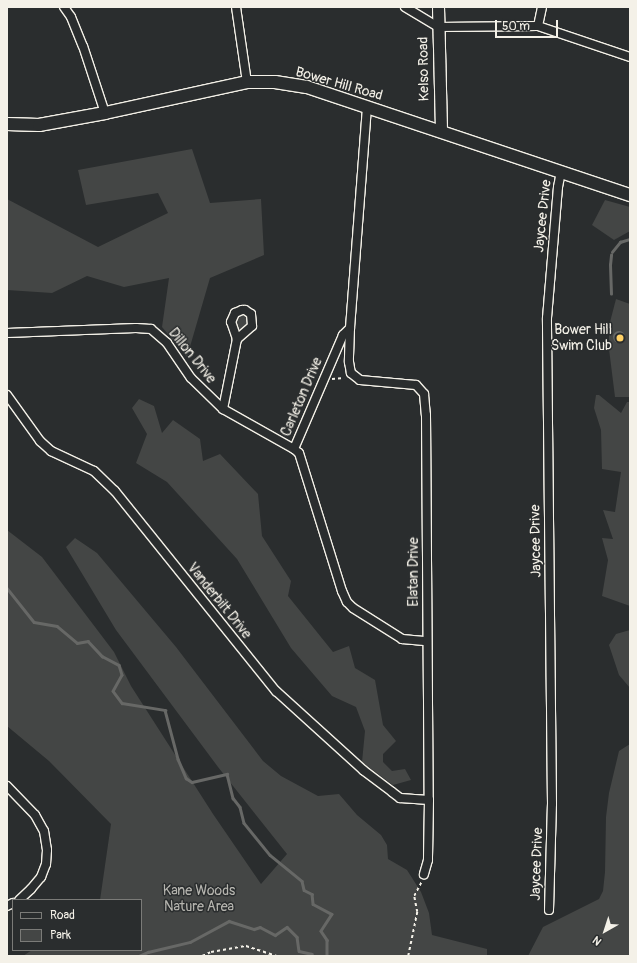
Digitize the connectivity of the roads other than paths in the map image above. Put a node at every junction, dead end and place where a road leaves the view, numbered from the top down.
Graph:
1 (64, 7) edge
2 (236, 7) edge
3 (405, 7) edge
4 (438, 7) edge
5 (542, 7) edge
6 (538, 26) junction
7 (438, 27) junction
8 (630, 57) edge
9 (247, 82) junction
10 (367, 107) junction
11 (105, 113) junction
12 (7, 124) edge
13 (441, 131) junction
14 (561, 172) junction
15 (630, 195) edge
16 (350, 328) junction
17 (7, 333) edge
18 (237, 340) dead end
19 (7, 395) edge
20 (223, 409) junction
21 (294, 449) junction
22 (427, 641) junction
23 (7, 786) edge
24 (429, 800) junction
25 (424, 874) road end
26 (20, 899) edge
27 (549, 910) dead end

1 - 11 street
2 - 9 street
3 - 7 street
4 - 7 street, Kelso Road
5 - 6 street
6 - 7 street
6 - 8 street
7 - 13 street, Kelso Road
9 - 10 main road, Bower Hill Road
9 - 11 main road, Bower Hill Road
10 - 13 main road, Bower Hill Road
10 - 16 street, Carleton Drive
11 - 12 main road, Bower Hill Road
13 - 14 main road, Bower Hill Road
14 - 15 main road, Bower Hill Road
14 - 27 street, Jaycee Drive
16 - 21 street, Carleton Drive
16 - 22 street, Elatan Drive
17 - 20 street, Dillon Drive
18 - 20 street
19 - 24 street, Vanderbilt Drive
20 - 21 street, Dillon Drive
21 - 22 street, Carleton Drive
22 - 24 street, Elatan Drive
23 - 26 street
24 - 25 street, Elatan Drive

